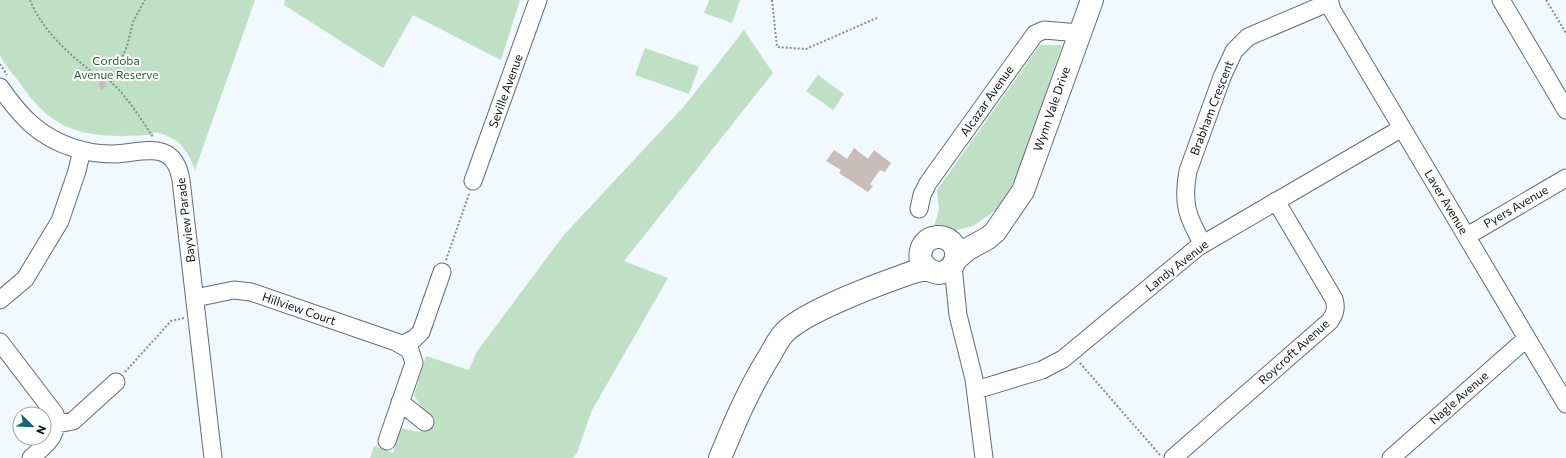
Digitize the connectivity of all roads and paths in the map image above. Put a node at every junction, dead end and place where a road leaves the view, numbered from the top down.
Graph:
1 (30, 0) edge
2 (145, 0) edge
3 (538, 0) edge
4 (772, 0) edge
5 (1092, 0) edge
6 (1501, 0) edge
7 (1546, 0) edge
8 (1329, 1) edge
9 (879, 17) dead end
10 (1079, 33) junction
11 (1566, 33) edge
12 (0, 64) edge
13 (111, 82) junction
14 (4, 91) edge
15 (1566, 110) edge
16 (1402, 128) junction
17 (153, 138) junction
18 (147, 139) dead end
19 (162, 146) junction
20 (82, 150) junction
21 (1566, 178) edge
22 (473, 181) joint
23 (1276, 201) junction
24 (919, 209) dead end
25 (1007, 215) junction
26 (1467, 236) junction
27 (1203, 244) junction
28 (939, 264) junction
29 (442, 272) joint
30 (194, 298) junction
31 (0, 300) edge
32 (196, 315) junction
33 (1527, 338) junction
34 (0, 342) edge
35 (402, 345) junction
36 (1071, 353) junction
37 (116, 382) joint
38 (976, 390) junction
39 (400, 402) junction
40 (1566, 404) edge
41 (425, 422) dead end
42 (57, 424) junction
43 (387, 441) dead end
44 (31, 458) edge
45 (212, 458) edge
46 (720, 458) edge
47 (984, 458) edge
48 (1163, 458) edge
49 (1173, 458) edge
50 (1391, 458) edge

1 - 13 path
2 - 13 path
3 - 22 street, Seville Avenue
4 - 9 path
5 - 10 main road, Wynn Vale Drive
6 - 15 street
7 - 11 path
8 - 16 street, Laver Avenue
8 - 27 street, Brabham Crescent
10 - 24 street, Alcazar Avenue
10 - 25 main road, Wynn Vale Drive
12 - 14 path
13 - 17 path
14 - 20 street
16 - 23 street, Landy Avenue
16 - 26 street, Laver Avenue
17 - 18 path
17 - 19 path
17 - 19 path
19 - 20 street
19 - 30 street, Bayview Parade
20 - 31 street
21 - 26 street, Pyers Avenue
22 - 29 path
23 - 27 street, Landy Avenue
23 - 49 street, Roycroft Avenue
25 - 28 main road, Wynn Vale Drive
25 - 28 main road, Wynn Vale Drive
26 - 33 street, Laver Avenue
27 - 36 street, Landy Avenue
28 - 38 street
28 - 46 main road, Wynn Vale Drive
29 - 35 street
30 - 32 street, Bayview Parade
30 - 35 street, Hillview Court
32 - 37 path
32 - 45 street, Bayview Parade
33 - 40 street, Laver Avenue
33 - 50 street, Nagle Avenue
34 - 42 street
35 - 39 street
36 - 38 street, Landy Avenue
36 - 48 path
37 - 42 street
38 - 47 street
39 - 41 street
39 - 43 street
42 - 44 street

